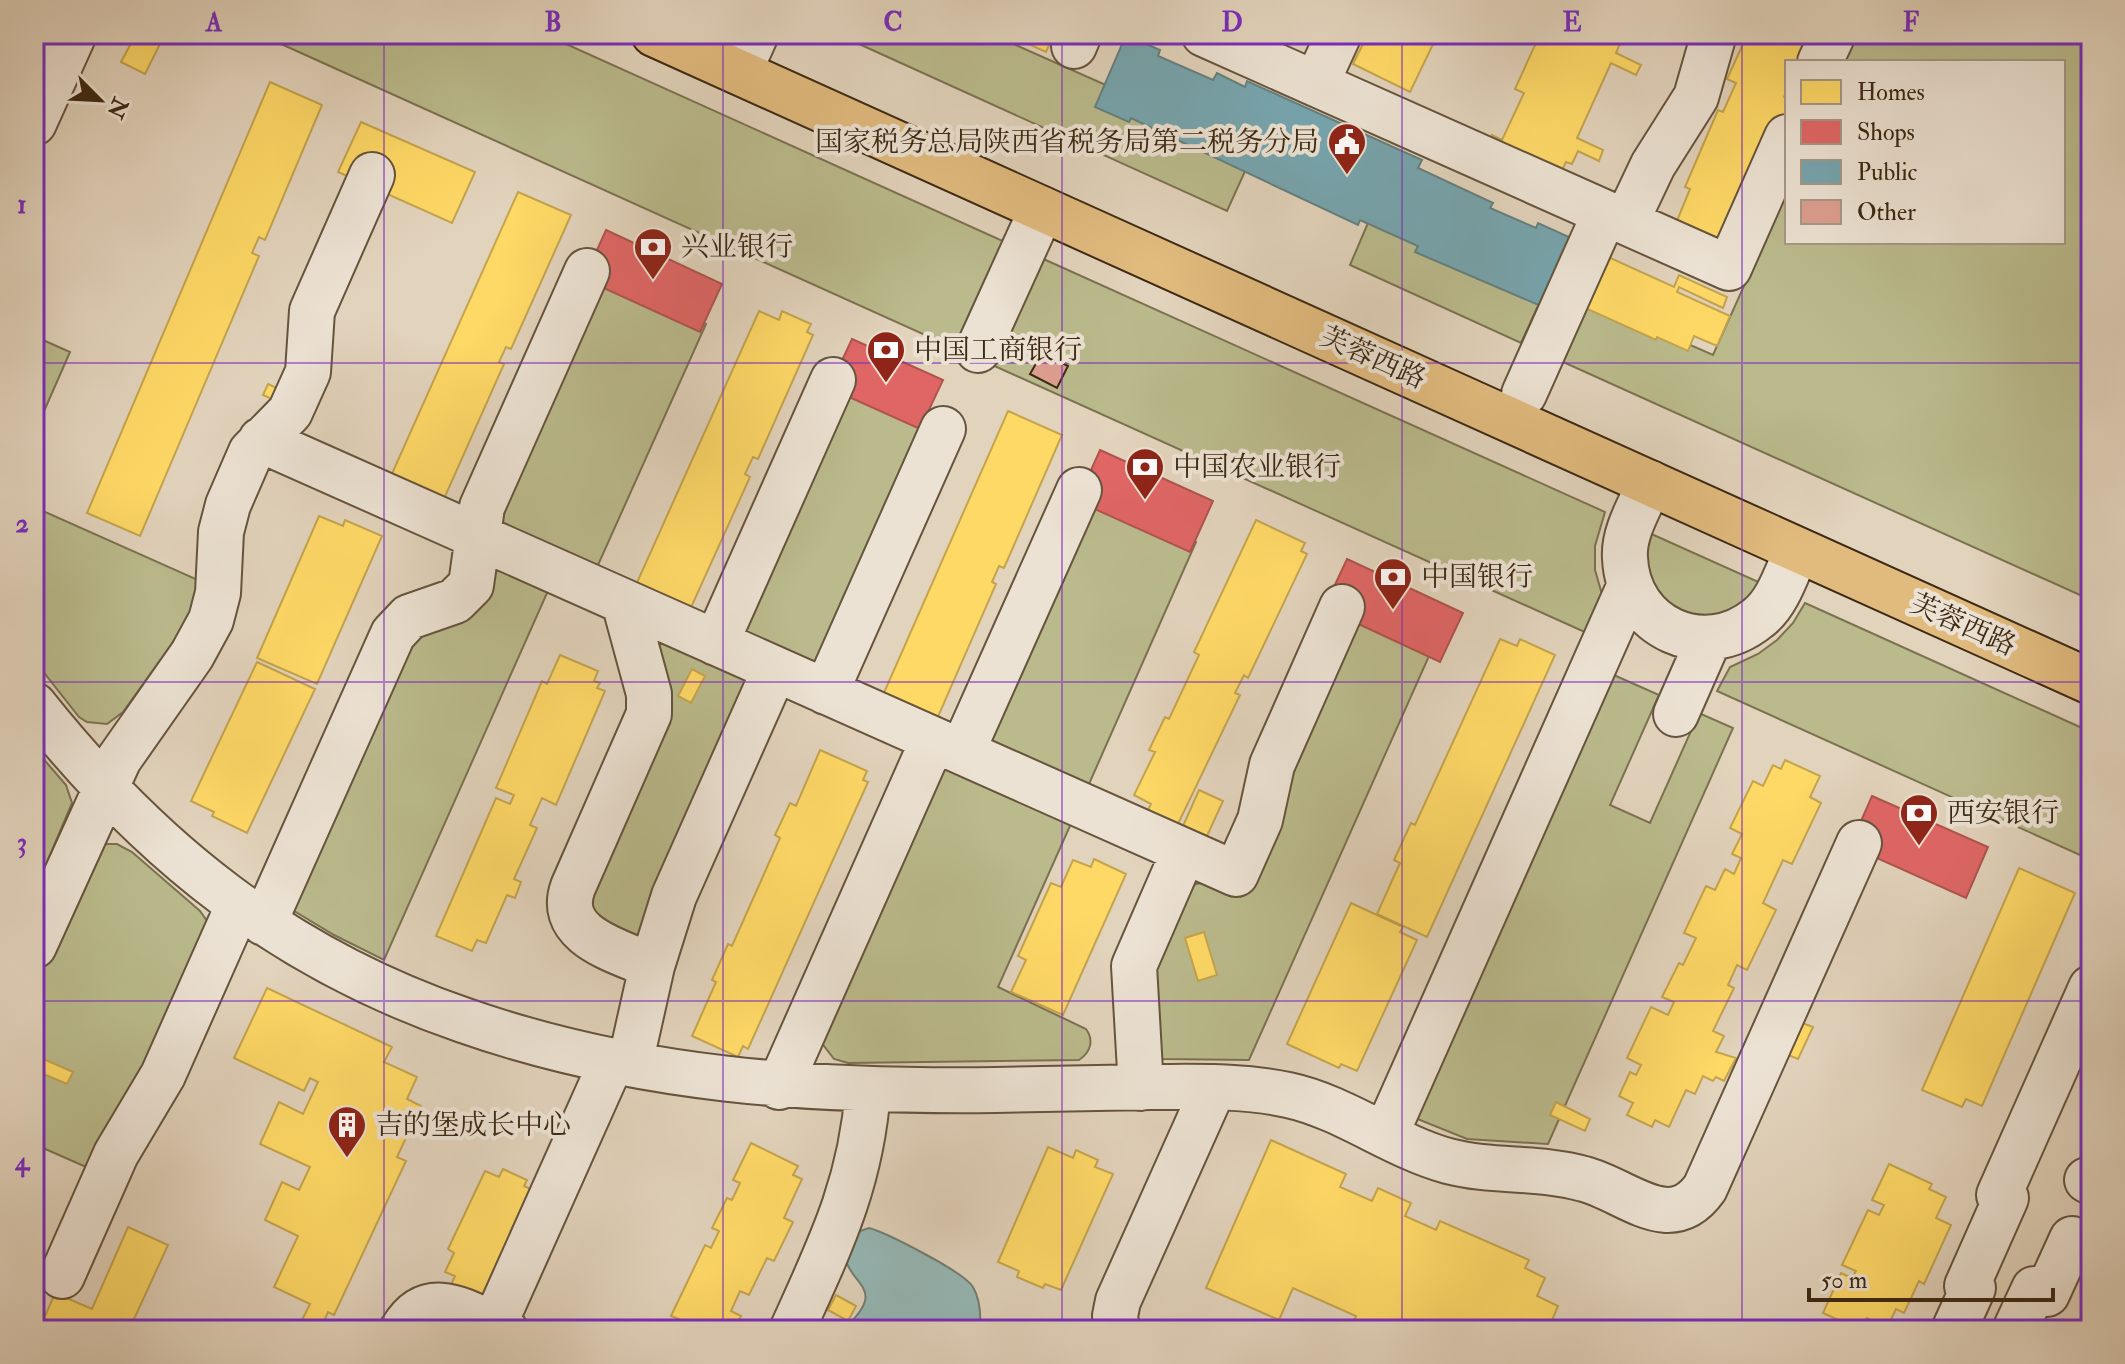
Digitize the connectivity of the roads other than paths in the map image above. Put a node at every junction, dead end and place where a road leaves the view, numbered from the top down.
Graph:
1 (74, 34) edge
2 (654, 34) edge
3 (1204, 34) edge
4 (1339, 34) edge
5 (1714, 34) edge
6 (1833, 34) edge
7 (743, 46) edge
8 (1821, 60) edge
9 (1316, 84) junction
10 (34, 123) edge
11 (1785, 142) edge
12 (372, 175) dead end
13 (1042, 209) junction
14 (1616, 217) junction
15 (587, 271) dead end
16 (978, 350) dead end
17 (833, 380) dead end
18 (1524, 394) junction
19 (943, 429) dead end
20 (261, 440) junction
21 (1650, 483) junction
22 (1079, 490) dead end
23 (477, 536) junction
24 (1797, 550) junction
25 (1629, 587) junction
26 (624, 602) junction
27 (1342, 607) dead end
28 (1709, 639) junction
29 (716, 643) junction
30 (2091, 649) edge
31 (775, 669) junction
32 (2091, 682) edge
33 (826, 692) junction
34 (34, 705) edge
35 (1676, 714) dead end
36 (948, 746) junction
37 (105, 786) junction
38 (1859, 843) dead end
39 (1184, 851) junction
40 (251, 914) junction
41 (34, 946) edge
42 (652, 966) junction
43 (2091, 988) edge
44 (621, 1062) junction
45 (779, 1086) junction
46 (1214, 1087) junction
47 (1141, 1088) junction
48 (868, 1090) junction
49 (1386, 1134) junction
50 (2091, 1248) edge
51 (62, 1276) dead end
52 (500, 1328) edge
53 (402, 1330) edge
54 (792, 1330) edge
55 (1117, 1330) edge
56 (1954, 1330) edge
57 (1994, 1330) edge
58 (2002, 1330) edge
59 (2015, 1330) edge

1 - 10 street
2 - 7 main road, 芙蓉西路
3 - 9 street
4 - 9 street
5 - 14 street
6 - 8 street
7 - 13 main road, 芙蓉西路
7 - 18 main road, 芙蓉西路
9 - 14 street
11 - 14 street
12 - 20 street
13 - 16 street
13 - 21 main road, 芙蓉西路
14 - 18 street
15 - 23 street
17 - 29 street
18 - 30 main road, 芙蓉西路
19 - 33 street
20 - 23 street
20 - 37 street
21 - 24 main road, 芙蓉西路
21 - 25 street
22 - 36 street
23 - 26 street
23 - 40 street
24 - 28 street
24 - 32 main road, 芙蓉西路
25 - 28 street
25 - 49 street
26 - 29 street
26 - 42 street
27 - 39 street
28 - 35 street
29 - 31 street
31 - 33 street
31 - 42 street
33 - 36 street
34 - 37 street
36 - 39 street
36 - 45 street
37 - 40 street
37 - 41 street
38 - 49 street
39 - 47 street
40 - 44 street
40 - 51 street
42 - 44 street
43 - 56 street
44 - 45 street
44 - 52 street
45 - 48 street
46 - 47 street
46 - 49 street
46 - 55 street
47 - 48 street
48 - 54 street
50 - 59 street
52 - 53 street
57 - 58 street

